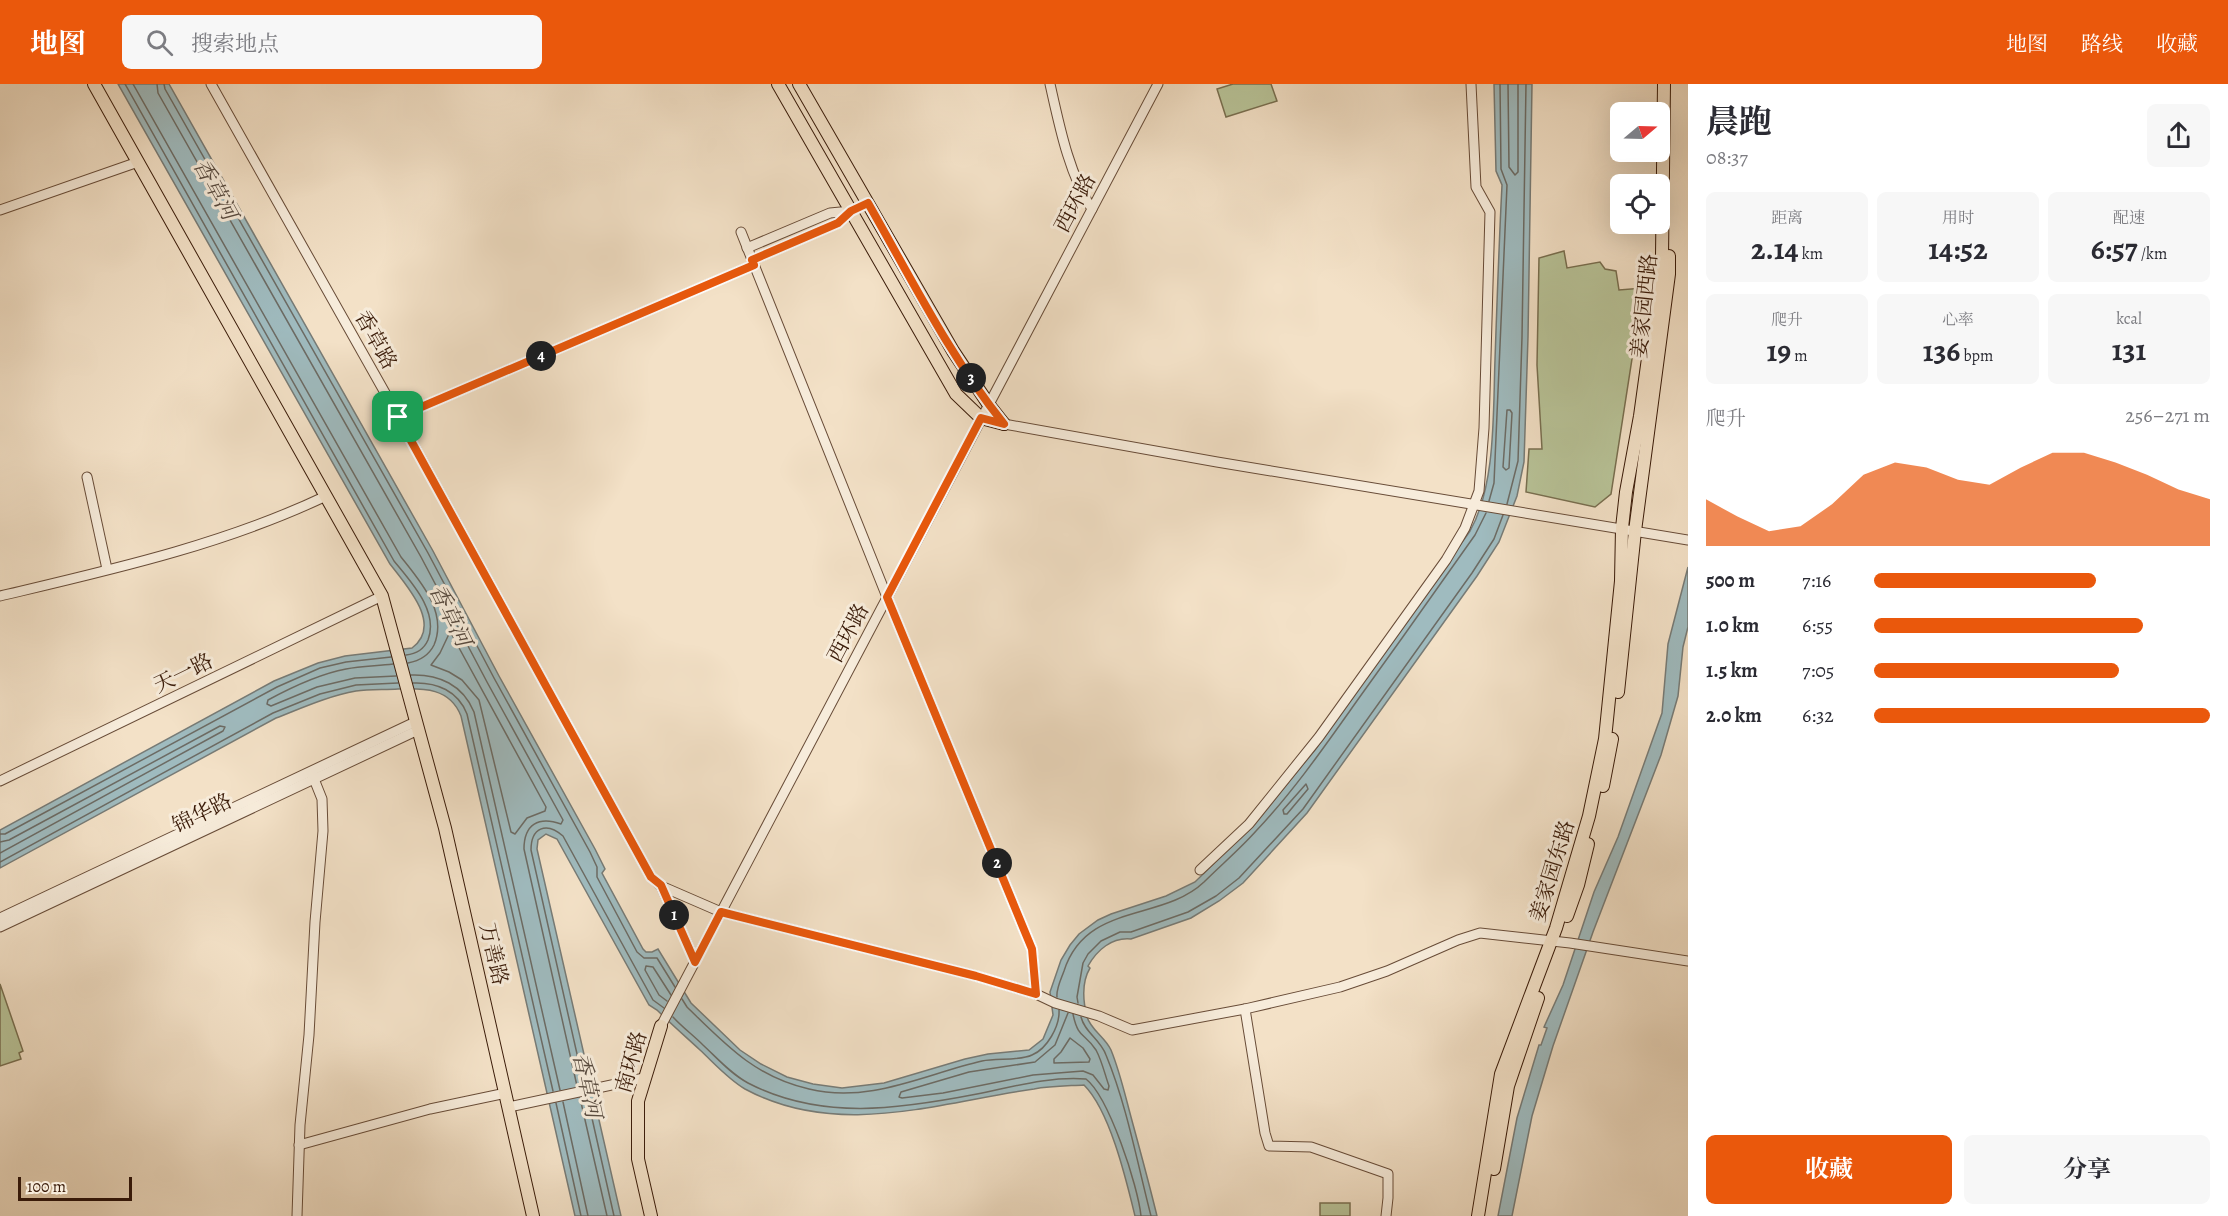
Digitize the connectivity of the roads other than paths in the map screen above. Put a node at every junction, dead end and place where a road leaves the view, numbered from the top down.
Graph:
1 (94, 84) edge
2 (212, 84) edge
3 (778, 84) edge
4 (799, 84) edge
5 (1050, 84) edge
6 (1158, 84) edge
7 (1471, 84) edge
8 (1664, 84) edge
9 (1673, 84) edge
10 (138, 162) junction
11 (868, 203) junction
12 (1092, 209) junction
13 (0, 210) edge
14 (851, 211) junction
15 (741, 232) dead end
16 (747, 248) junction
17 (753, 262) junction
18 (989, 405) junction
19 (398, 417) junction
20 (981, 418) junction
21 (1004, 424) junction
22 (87, 477) dead end
23 (326, 496) junction
24 (1477, 505) junction
25 (1622, 528) junction
26 (1635, 531) junction
27 (1688, 540) edge
28 (107, 570) junction
29 (0, 596) edge
30 (382, 596) junction
31 (887, 597) junction
32 (417, 726) junction
33 (312, 776) junction
34 (0, 781) edge
35 (1200, 870) dead end
36 (661, 885) junction
37 (721, 912) junction
38 (0, 918) edge
39 (0, 927) edge
40 (1560, 942) junction
41 (1688, 961) edge
42 (695, 962) junction
43 (1036, 994) junction
44 (1245, 1009) junction
45 (662, 1026) joint
46 (644, 1078) junction
47 (506, 1093) junction
48 (509, 1107) junction
49 (299, 1145) junction
50 (297, 1216) edge
51 (533, 1216) edge
52 (651, 1216) edge
53 (1386, 1216) edge
54 (1478, 1216) edge
55 (1486, 1216) edge

1 - 10 main road, 万善路
2 - 19 street, 香草路
3 - 14 main road
4 - 11 main road
5 - 12 street
6 - 12 street, 西环路
7 - 24 street
8 - 25 main road, 姜家园西路
9 - 26 main road, 姜家园西路
10 - 13 street
10 - 23 main road, 万善路
11 - 14 street
11 - 18 main road
12 - 18 street, 西环路
14 - 16 street
14 - 17 street
14 - 20 main road
15 - 16 street
16 - 17 street
17 - 19 street
17 - 31 street
18 - 20 street, 西环路
18 - 21 main road
19 - 36 street, 香草路
20 - 21 main road
20 - 31 street, 西环路
21 - 24 street
22 - 28 street
23 - 28 street
23 - 30 main road, 万善路
24 - 25 street
24 - 35 street
25 - 26 street
25 - 40 main road, 姜家园东路
26 - 27 street
26 - 40 main road, 姜家园东路
28 - 29 street
30 - 32 main road, 万善路
30 - 34 street, 天一路
31 - 37 street, 西环路
31 - 43 street
32 - 33 street, 锦华路
32 - 47 main road, 万善路
33 - 38 street, 锦华路
33 - 39 street, 锦华路
33 - 49 street
36 - 37 street
36 - 42 street, 香草路
37 - 42 street
37 - 43 street
40 - 41 street
40 - 44 street
40 - 54 main road, 姜家园东路
40 - 55 main road, 姜家园东路
42 - 45 street
43 - 44 street
44 - 53 street
45 - 46 main road, 南环路
46 - 48 street
46 - 52 main road, 南环路
47 - 48 main road, 万善路
47 - 49 street
48 - 51 main road, 万善路
49 - 50 street

